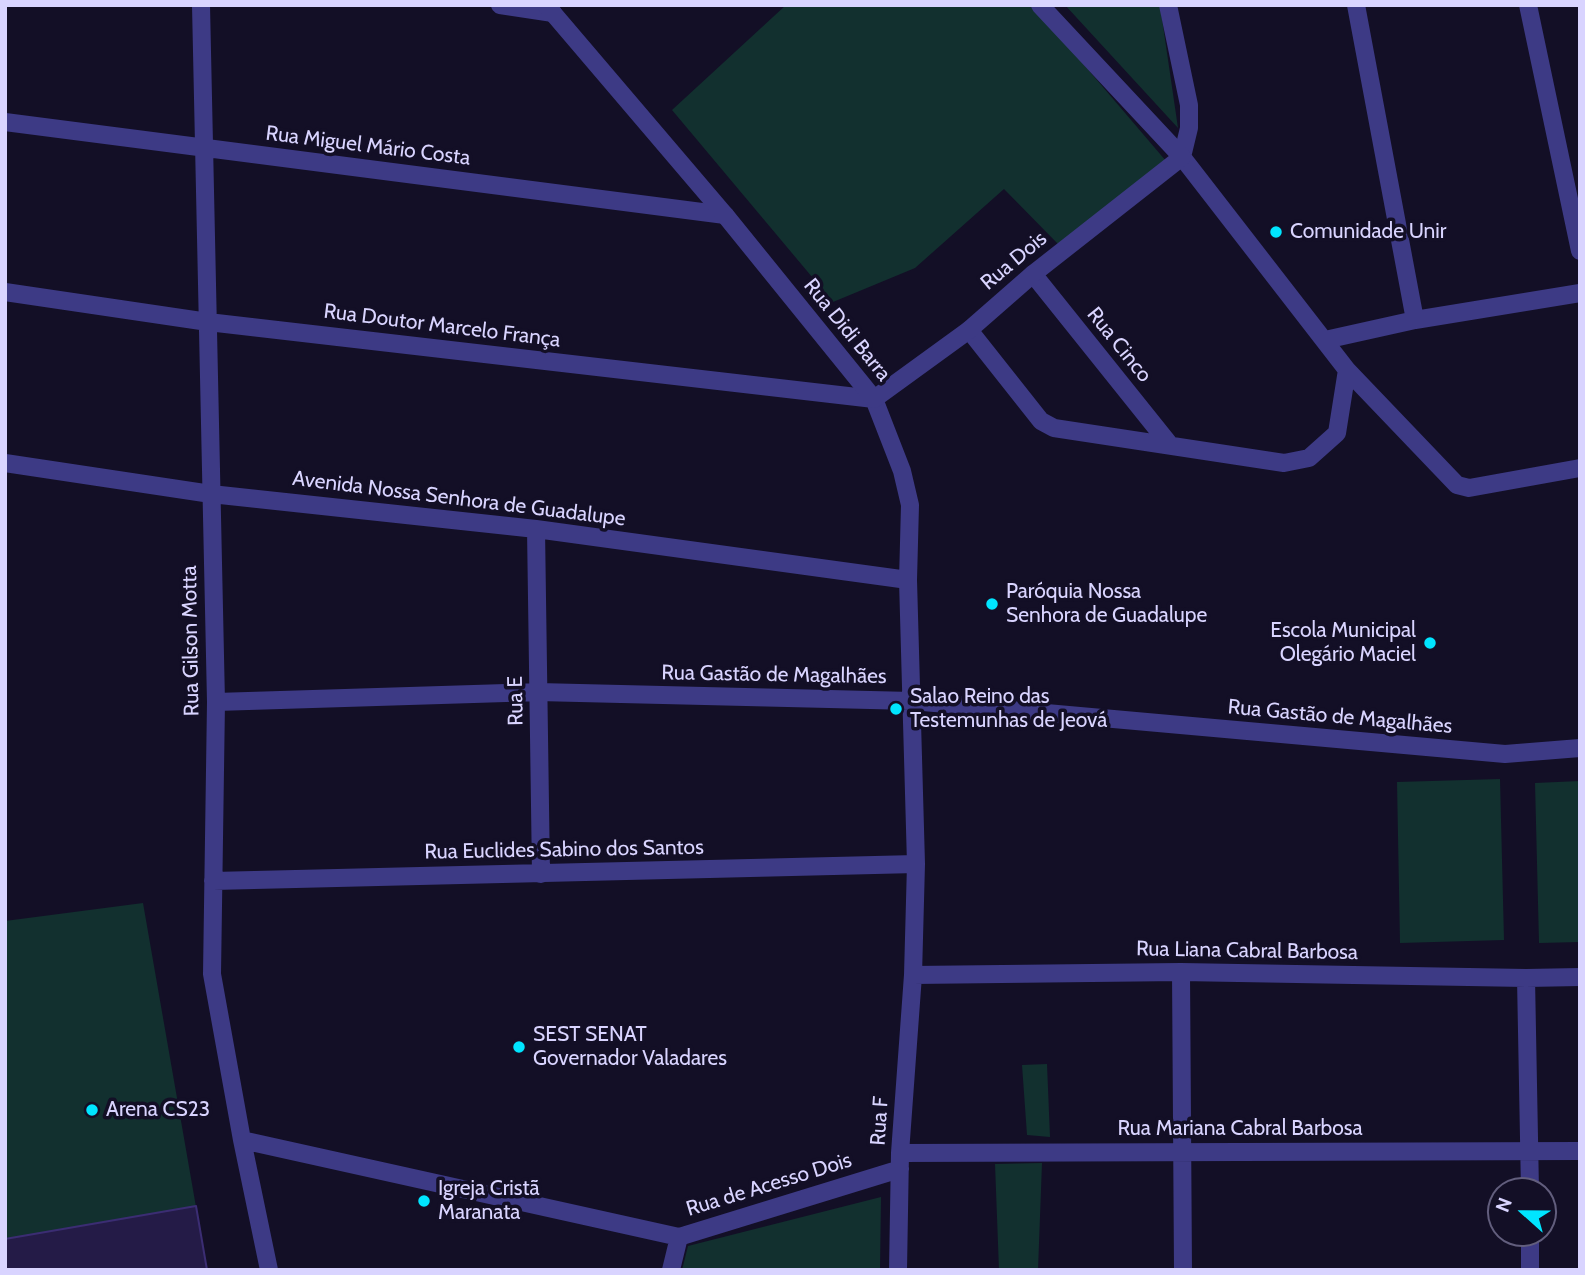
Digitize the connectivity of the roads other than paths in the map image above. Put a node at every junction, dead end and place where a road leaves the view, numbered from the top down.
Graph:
1 (201, 5) edge
2 (500, 5) edge
3 (1040, 5) edge
4 (1168, 5) edge
5 (1356, 5) edge
6 (1528, 5) edge
7 (549, 9) edge
8 (5, 122) edge
9 (205, 148) junction
10 (1182, 157) junction
11 (725, 215) junction
12 (1580, 251) edge
13 (1032, 274) junction
14 (5, 292) edge
15 (1580, 293) edge
16 (1415, 320) junction
17 (208, 322) junction
18 (969, 330) junction
19 (1325, 340) junction
20 (1347, 370) junction
21 (874, 399) junction
22 (1170, 445) junction
23 (5, 463) edge
24 (1580, 468) edge
25 (211, 494) junction
26 (536, 528) junction
27 (908, 580) junction
28 (538, 691) junction
29 (912, 701) junction
30 (216, 702) junction
31 (1580, 748) edge
32 (916, 864) junction
33 (541, 874) junction
34 (213, 880) junction
35 (1181, 972) junction
36 (913, 975) junction
37 (1580, 977) edge
38 (1526, 978) junction
39 (242, 1140) junction
40 (1181, 1151) junction
41 (1530, 1151) junction
42 (1580, 1151) edge
43 (900, 1161) junction
44 (1530, 1177) edge
45 (679, 1237) junction
46 (1530, 1247) edge
47 (269, 1270) edge
48 (671, 1270) edge
49 (898, 1270) edge
50 (1183, 1270) edge
51 (1530, 1270) edge

1 - 9 street, Rua Gilson Motta
2 - 7 street
3 - 10 street
4 - 10 street
5 - 16 street
6 - 12 street
7 - 11 street, Rua Didi Barra
8 - 9 street, Rua Miguel Mário Costa
9 - 11 street, Rua Miguel Mário Costa
9 - 17 street, Rua Gilson Motta
10 - 13 street, Rua Dois
10 - 19 street
11 - 21 street, Rua Didi Barra
13 - 18 street, Rua Dois
13 - 22 street, Rua Cinco
14 - 17 street, Rua Doutor Marcelo França
15 - 16 street
16 - 19 street
17 - 21 street, Rua Doutor Marcelo França
17 - 25 street, Rua Gilson Motta
18 - 21 street, Rua Dois
18 - 22 street
19 - 20 street
20 - 22 street
20 - 24 street
21 - 27 street, Rua Didi Barra
23 - 25 street, Avenida Nossa Senhora de Guadalupe
25 - 26 street, Avenida Nossa Senhora de Guadalupe
25 - 30 street, Rua Gilson Motta
26 - 27 street, Avenida Nossa Senhora de Guadalupe
26 - 28 street, Rua E
27 - 29 street, Rua Didi Barra
28 - 29 street, Rua Gastão de Magalhães
28 - 30 street, Rua Gastão de Magalhães
28 - 33 street, Rua E
29 - 31 street, Rua Gastão de Magalhães
29 - 32 street, Rua Didi Barra
30 - 34 street, Rua Gilson Motta
32 - 33 street, Rua Euclides Sabino dos Santos
32 - 36 street, Rua Didi Barra
33 - 34 street, Rua Euclides Sabino dos Santos
34 - 39 street, Rua Gilson Motta
35 - 36 street, Rua Liana Cabral Barbosa
35 - 38 street, Rua Liana Cabral Barbosa
35 - 40 street
36 - 43 street, Rua F
37 - 38 street, Rua Liana Cabral Barbosa
38 - 41 street
39 - 45 street, Rua de Acesso Dois
39 - 47 street, Rua Gilson Motta
40 - 41 street, Rua Mariana Cabral Barbosa
40 - 43 street, Rua Mariana Cabral Barbosa
40 - 50 street
41 - 42 street, Rua Mariana Cabral Barbosa
41 - 44 street
43 - 45 street, Rua de Acesso Dois
43 - 49 street, Rua F
45 - 48 street
46 - 51 street

